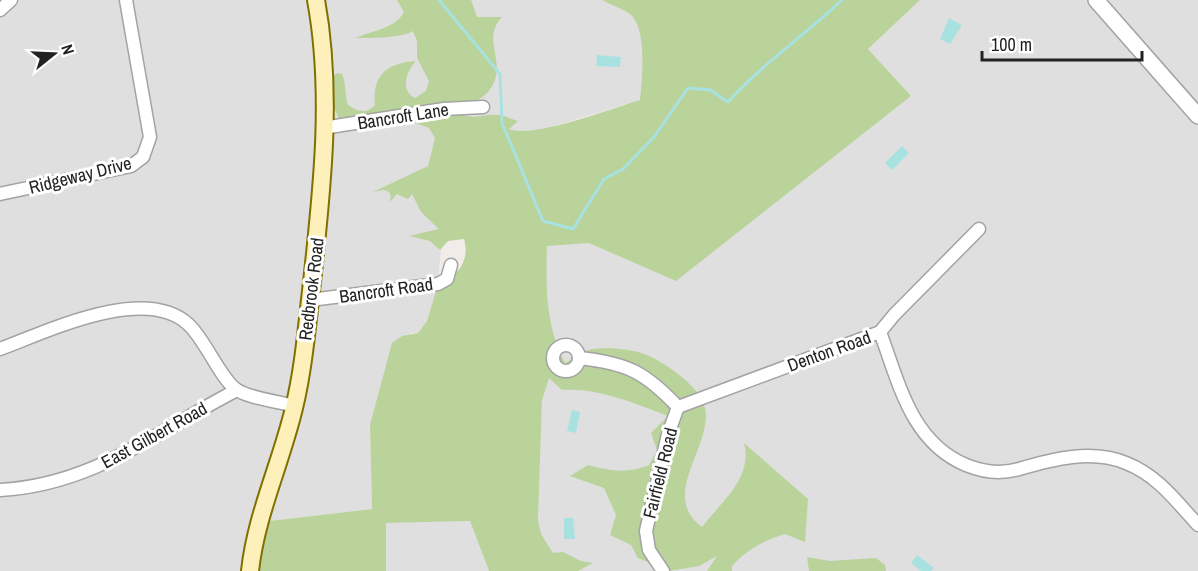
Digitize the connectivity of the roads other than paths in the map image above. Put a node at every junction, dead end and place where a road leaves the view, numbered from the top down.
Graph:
1 (11, 0) edge
2 (126, 0) edge
3 (316, 0) edge
4 (1096, 0) edge
5 (0, 10) edge
6 (483, 107) dead end
7 (1198, 116) edge
8 (324, 128) junction
9 (0, 194) edge
10 (979, 229) dead end
11 (452, 265) dead end
12 (310, 300) junction
13 (880, 332) junction
14 (0, 349) edge
15 (579, 358) dead end
16 (237, 390) junction
17 (295, 406) junction
18 (678, 407) junction
19 (0, 490) edge
20 (1198, 525) edge
21 (250, 571) edge
22 (663, 571) edge

1 - 5 street
2 - 9 street, Ridgeway Drive
3 - 8 main road, Redbrook Road
4 - 7 street
6 - 8 street, Bancroft Lane
8 - 12 main road, Redbrook Road
10 - 13 street, Denton Road
11 - 12 street, Bancroft Road
12 - 17 main road, Redbrook Road
13 - 18 street, Denton Road
13 - 20 street
14 - 16 street
15 - 18 street
16 - 17 street
16 - 19 street, East Gilbert Road
17 - 21 main road, Redbrook Road
18 - 22 street, Fairfield Road

